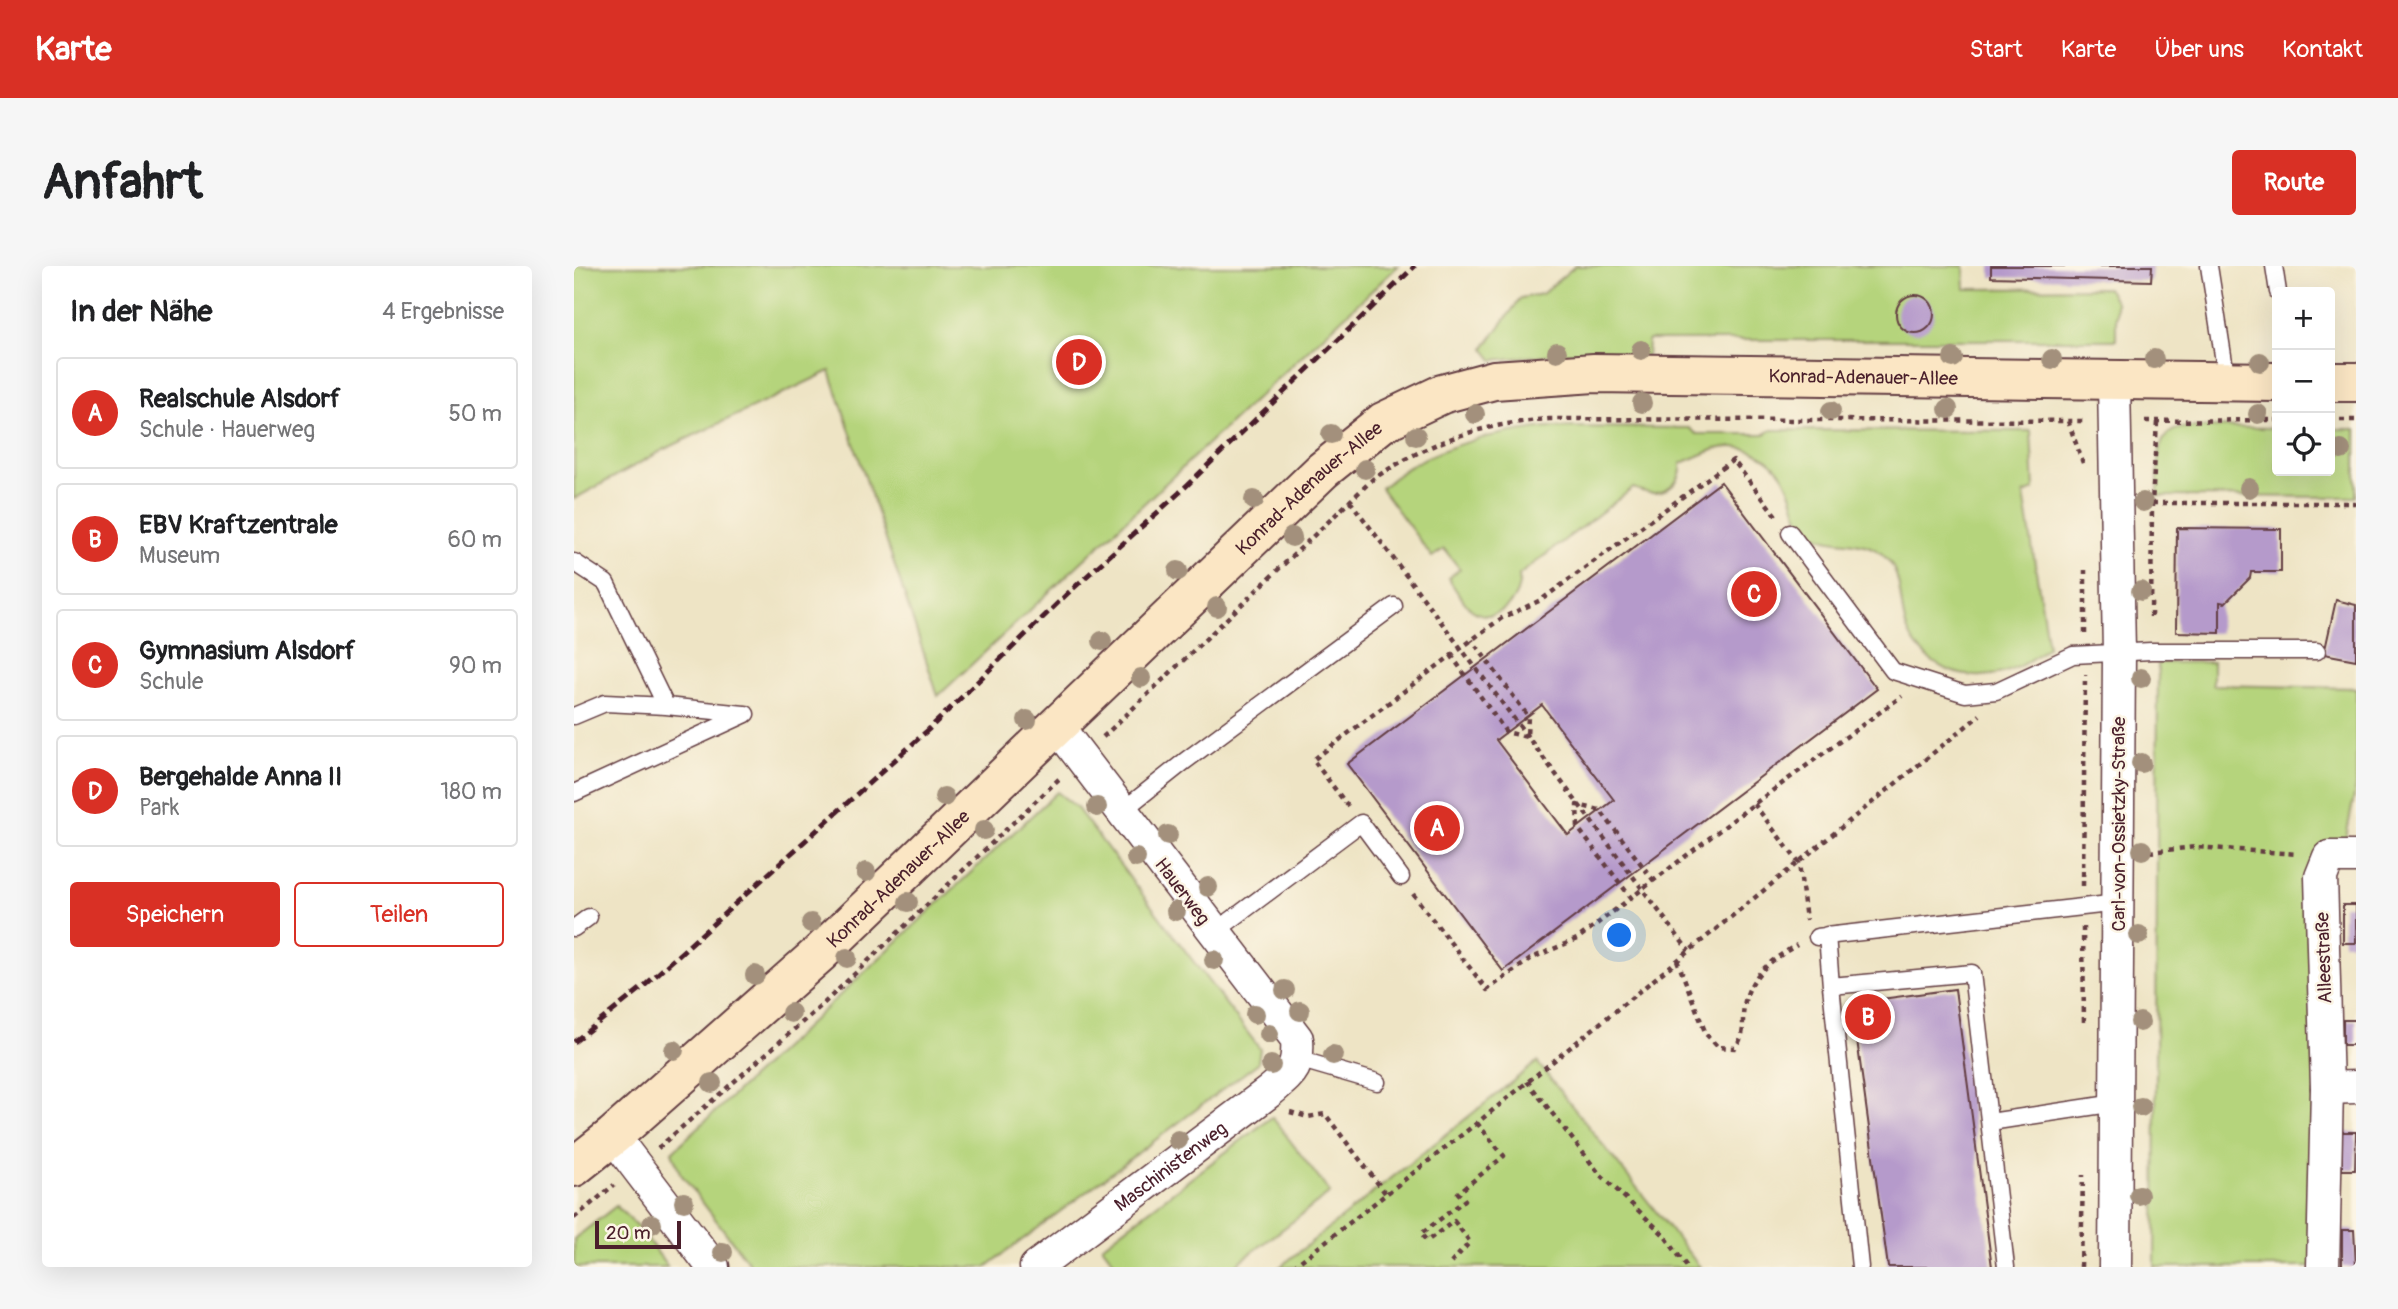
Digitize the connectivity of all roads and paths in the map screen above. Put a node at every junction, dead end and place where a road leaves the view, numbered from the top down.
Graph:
1 (2208, 266) edge
2 (2274, 266) edge
3 (2277, 287) edge
4 (2114, 381) junction
5 (2227, 381) junction
6 (2272, 382) edge
7 (2335, 382) edge
8 (2356, 382) edge
9 (2335, 420) edge
10 (2356, 420) edge
11 (2068, 421) dead end
12 (2085, 468) dead end
13 (1349, 501) dead end
14 (2152, 503) dead end
15 (2356, 503) edge
16 (1790, 533) joint
17 (2085, 561) dead end
18 (574, 562) edge
19 (1394, 606) dead end
20 (1472, 640) junction
21 (1461, 648) junction
22 (2317, 651) dead end
23 (2119, 652) junction
24 (2085, 654) junction
25 (1451, 655) junction
26 (1923, 681) junction
27 (1996, 691) junction
28 (666, 706) junction
29 (574, 716) edge
30 (1057, 726) junction
31 (1527, 737) junction
32 (574, 793) edge
33 (1754, 804) junction
34 (1577, 805) junction
35 (1122, 811) junction
36 (1361, 823) junction
37 (2149, 852) dead end
38 (2343, 857) edge
39 (1799, 863) junction
40 (1401, 877) joint
41 (1654, 881) junction
42 (1643, 890) junction
43 (1632, 899) junction
44 (2118, 903) junction
45 (2083, 906) junction
46 (589, 918) dead end
47 (574, 928) edge
48 (1215, 932) junction
49 (1817, 937) junction
50 (1689, 951) junction
51 (1677, 960) junction
52 (1831, 986) junction
53 (2084, 1027) dead end
54 (1298, 1059) junction
55 (1527, 1081) junction
56 (1377, 1082) dead end
57 (2342, 1088) edge
58 (1270, 1090) junction
59 (2116, 1103) junction
60 (1476, 1122) junction
61 (1990, 1122) junction
62 (613, 1136) junction
63 (574, 1167) edge
64 (2083, 1174) dead end
65 (1386, 1194) junction
66 (1451, 1262) dead end
67 (713, 1267) edge
68 (1037, 1267) edge
69 (1293, 1267) edge
70 (1687, 1267) edge
71 (1860, 1267) edge
72 (2006, 1267) edge
73 (2081, 1267) edge
74 (2115, 1267) edge
75 (2323, 1267) edge

1 - 5 lane
2 - 3 lane
4 - 5 street, Konrad-Adenauer-Allee
4 - 23 street, Carl-von-Ossietzky-Straße
4 - 30 street, Konrad-Adenauer-Allee
5 - 6 street, Konrad-Adenauer-Allee
7 - 8 street
9 - 10 path
11 - 12 path
13 - 21 path
14 - 15 path
16 - 20 path
16 - 26 lane
17 - 24 path
18 - 28 lane
19 - 35 lane
20 - 21 path
20 - 31 path
21 - 25 path
21 - 31 path
22 - 23 lane
23 - 24 lane
23 - 44 street, Carl-von-Ossietzky-Straße
24 - 27 lane
24 - 45 path
25 - 31 path
25 - 36 path
26 - 27 lane
26 - 33 path
27 - 39 path
28 - 29 lane
28 - 32 lane
30 - 35 street, Hauerweg
30 - 62 street, Konrad-Adenauer-Allee
31 - 34 path
33 - 39 path
33 - 41 path
34 - 41 path
34 - 42 path
34 - 43 path
35 - 48 street, Hauerweg
36 - 40 lane
36 - 48 lane
37 - 38 path
38 - 57 street, Alleestraße
39 - 49 path
39 - 50 path
40 - 43 path
41 - 42 path
42 - 43 path
42 - 50 path
44 - 45 lane
44 - 59 street, Carl-von-Ossietzky-Straße
45 - 49 lane
45 - 53 path
46 - 47 lane
48 - 54 street, Hauerweg
49 - 51 path
49 - 52 lane
50 - 51 path
51 - 55 path
52 - 61 lane
52 - 71 lane
54 - 56 lane
54 - 58 street, Maschinistenweg
55 - 60 path
55 - 70 path
57 - 75 street, Alleestraße
58 - 65 path
58 - 68 street, Maschinistenweg
59 - 61 lane
59 - 74 street, Carl-von-Ossietzky-Straße
60 - 65 path
60 - 66 path
61 - 72 lane
62 - 63 street, Konrad-Adenauer-Allee
62 - 67 street
64 - 73 path
65 - 69 path

